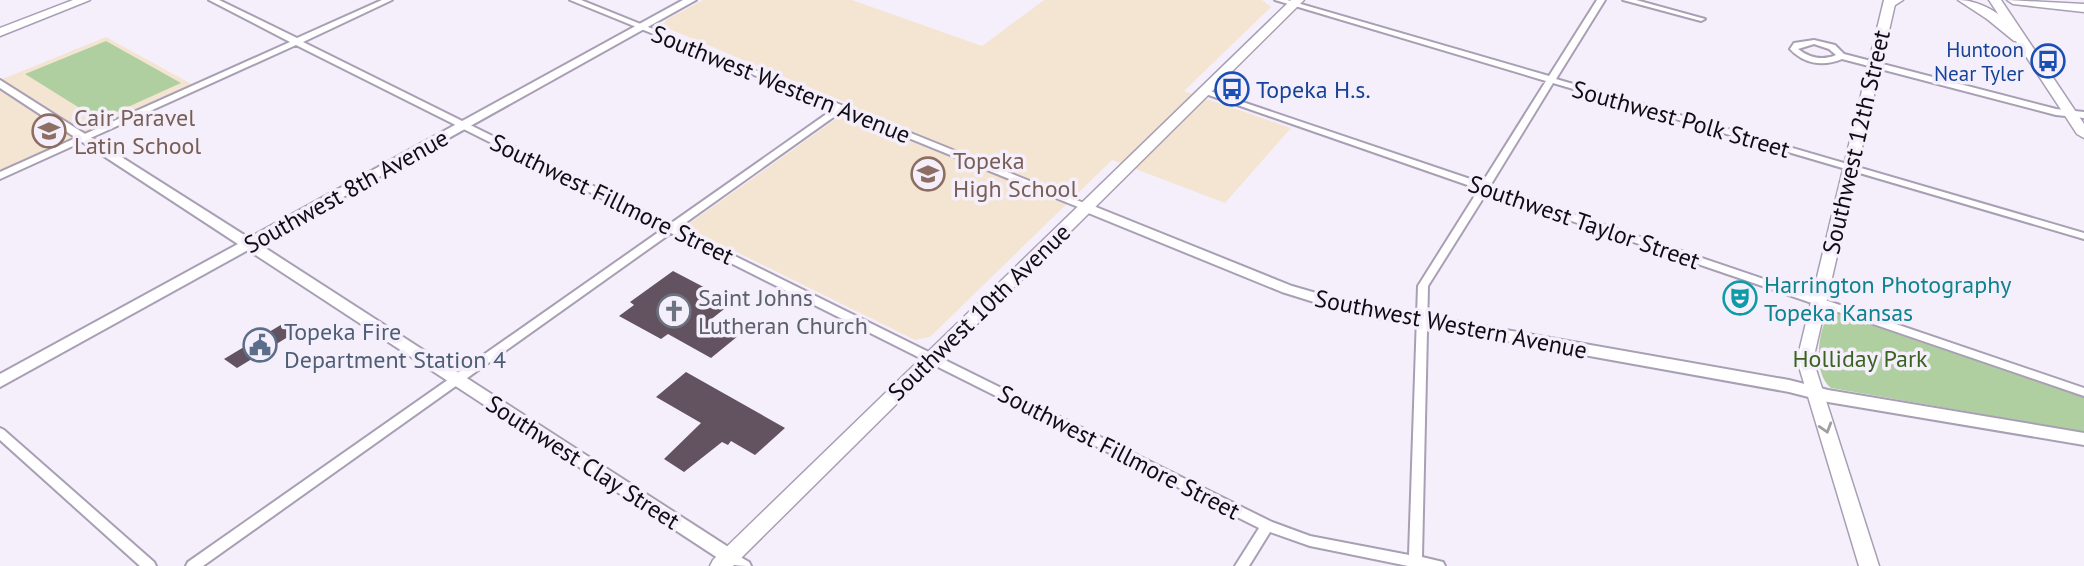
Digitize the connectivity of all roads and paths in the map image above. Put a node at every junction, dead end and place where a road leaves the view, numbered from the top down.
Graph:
1 (84, 0) edge
2 (213, 0) edge
3 (388, 0) edge
4 (574, 0) edge
5 (691, 0) edge
6 (1601, 0) edge
7 (1628, 0) edge
8 (1964, 0) edge
9 (1994, 0) edge
10 (2013, 0) edge
11 (1290, 1) edge
12 (1892, 2) edge
13 (2084, 8) edge
14 (1701, 19) dead end
15 (642, 27) junction
16 (0, 32) edge
17 (2019, 38) junction
18 (296, 42) junction
19 (1840, 56) junction
20 (1874, 65) junction
21 (1551, 80) junction
22 (0, 83) edge
23 (1204, 92) junction
24 (841, 108) junction
25 (2069, 114) junction
26 (2084, 115) edge
27 (464, 125) junction
28 (2084, 135) edge
29 (85, 138) junction
30 (1850, 168) junction
31 (0, 176) edge
32 (1484, 188) junction
33 (1086, 208) junction
34 (672, 228) junction
35 (2084, 236) edge
36 (248, 244) junction
37 (1818, 302) junction
38 (1422, 321) junction
39 (932, 359) junction
40 (457, 380) junction
41 (0, 381) edge
42 (1814, 391) junction
43 (2084, 392) edge
44 (0, 433) edge
45 (2084, 439) edge
46 (1267, 526) junction
47 (731, 563) edge
48 (1415, 564) edge
49 (149, 566) edge
50 (193, 566) edge
51 (1242, 566) edge
52 (1437, 566) edge
53 (1869, 566) edge

1 - 16 main road
2 - 18 street, Southwest Fillmore Street
3 - 18 street
4 - 15 street, Southwest Western Avenue
5 - 15 street, Southwest 8th Avenue
6 - 21 street
7 - 14 street
8 - 17 main road
9 - 17 main road
10 - 13 main road
11 - 21 street, Southwest Polk Street
11 - 23 main road, Southwest 10th Avenue
12 - 20 main road, Southwest 12th Street
15 - 24 street, Southwest Western Avenue
15 - 27 street, Southwest 8th Avenue
17 - 25 main road
18 - 27 street, Southwest Fillmore Street
18 - 29 street
19 - 19 street
19 - 20 street
20 - 25 street
20 - 30 main road, Southwest 12th Street
21 - 30 street, Southwest Polk Street
21 - 32 street
22 - 29 street, Southwest Clay Street
23 - 32 street, Southwest Taylor Street
23 - 33 main road, Southwest 10th Avenue
24 - 33 street, Southwest Western Avenue
24 - 34 street
25 - 26 street
25 - 28 main road
27 - 34 street, Southwest Fillmore Street
27 - 36 street, Southwest 8th Avenue
29 - 31 street
29 - 36 street, Southwest Clay Street
30 - 35 street, Southwest Polk Street
30 - 37 main road, Southwest 12th Street
32 - 37 street, Southwest Taylor Street
32 - 38 street
33 - 38 street, Southwest Western Avenue
33 - 39 main road, Southwest 10th Avenue
34 - 39 street, Southwest Fillmore Street
34 - 40 street
36 - 40 street, Southwest Clay Street
36 - 41 street, Southwest 8th Avenue
37 - 42 main road, Southwest 12th Street
37 - 43 street, Southwest Taylor Street
38 - 42 street, Southwest Western Avenue
38 - 48 street
39 - 46 street, Southwest Fillmore Street
39 - 47 main road, Southwest 10th Avenue
40 - 47 street, Southwest Clay Street
40 - 50 street
42 - 45 street, Southwest Western Avenue
42 -> 53 main road, Southwest 12th Street
44 - 49 street
46 - 48 street, Southwest Fillmore Street
46 - 51 street
48 - 52 street, Southwest Fillmore Street

